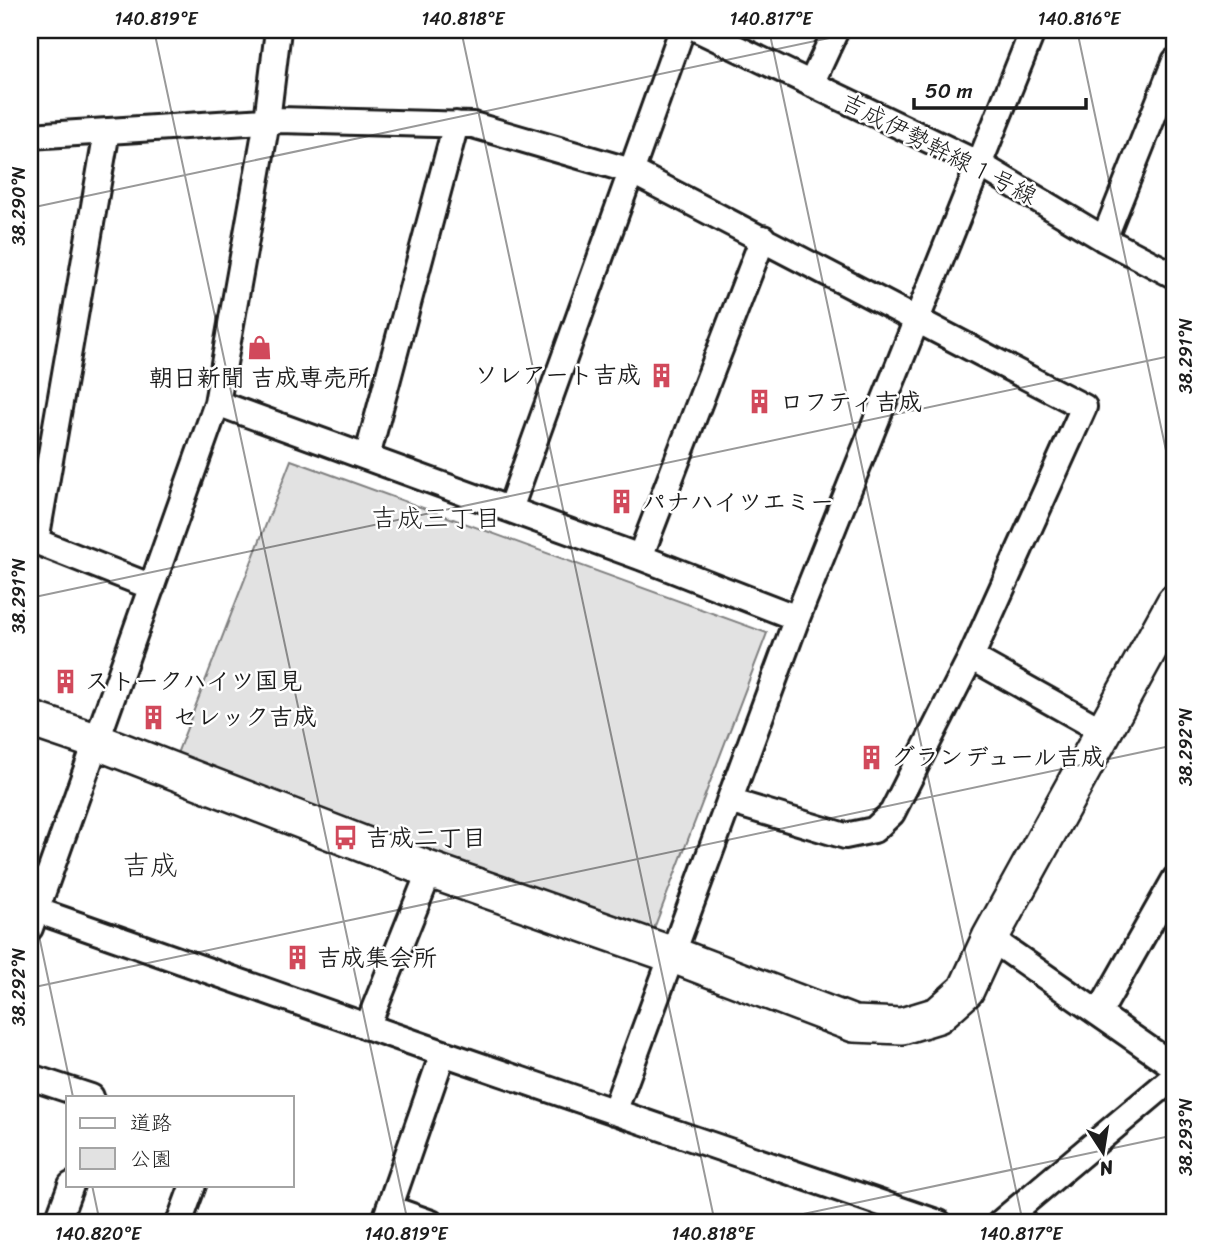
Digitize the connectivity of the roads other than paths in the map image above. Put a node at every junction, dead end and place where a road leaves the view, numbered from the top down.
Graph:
1 (278, 30) edge
2 (682, 30) edge
3 (699, 30) edge
4 (836, 30) edge
5 (1033, 30) edge
6 (1175, 61) edge
7 (811, 84) junction
8 (267, 121) junction
9 (456, 124) junction
10 (107, 131) junction
11 (30, 136) edge
12 (979, 164) junction
13 (631, 171) junction
14 (763, 239) junction
15 (1104, 239) junction
16 (1175, 276) edge
17 (917, 320) junction
18 (217, 403) junction
19 (368, 457) junction
20 (510, 509) junction
21 (33, 540) edge
22 (640, 557) junction
23 (152, 587) junction
24 (1175, 602) edge
25 (797, 618) junction
26 (971, 657) junction
27 (30, 719) edge
28 (1103, 731) junction
29 (98, 742) junction
30 (729, 801) junction
31 (430, 870) junction
32 (1175, 879) edge
33 (32, 915) edge
34 (990, 939) junction
35 (673, 955) junction
36 (1099, 1013) junction
37 (367, 1027) junction
38 (443, 1053) junction
39 (1175, 1067) edge
40 (1175, 1076) edge
41 (30, 1077) edge
42 (88, 1096) edge
43 (614, 1112) junction
44 (71, 1186) edge
45 (193, 1186) edge
46 (387, 1216) edge
47 (57, 1223) edge
48 (179, 1223) edge
49 (431, 1223) edge
50 (939, 1223) edge
51 (1000, 1223) edge

1 - 8 street
2 - 13 street
3 - 7 street, 吉成伊勢幹線１号線
4 - 7 street
5 - 12 street
6 - 15 street
7 - 12 street, 吉成伊勢幹線１号線
8 - 9 street
8 - 10 street
8 - 18 street
9 - 13 street
9 - 19 street
10 - 11 street
10 - 21 street
12 - 15 street, 吉成伊勢幹線１号線
12 - 17 street
13 - 14 street
13 - 20 street
14 - 17 street
14 - 22 street
15 - 16 street, 吉成伊勢幹線１号線
17 - 25 street
17 - 26 street
18 - 19 street
18 - 23 street
19 - 20 street
20 - 22 street
21 - 23 street
22 - 25 street
23 - 29 street
24 - 28 street
25 - 30 street
26 - 28 street
26 - 30 street
27 - 29 street
28 - 34 street
29 - 31 street
29 - 33 street
30 - 35 street
31 - 35 street
31 - 37 street
32 - 36 street
33 - 37 street
34 - 35 street
34 - 36 street
35 - 43 street
36 - 39 street
37 - 38 street
38 - 43 street
38 - 46 street
40 - 51 street
41 - 42 street
43 - 50 street
44 - 47 street
45 - 48 street
46 - 49 street

